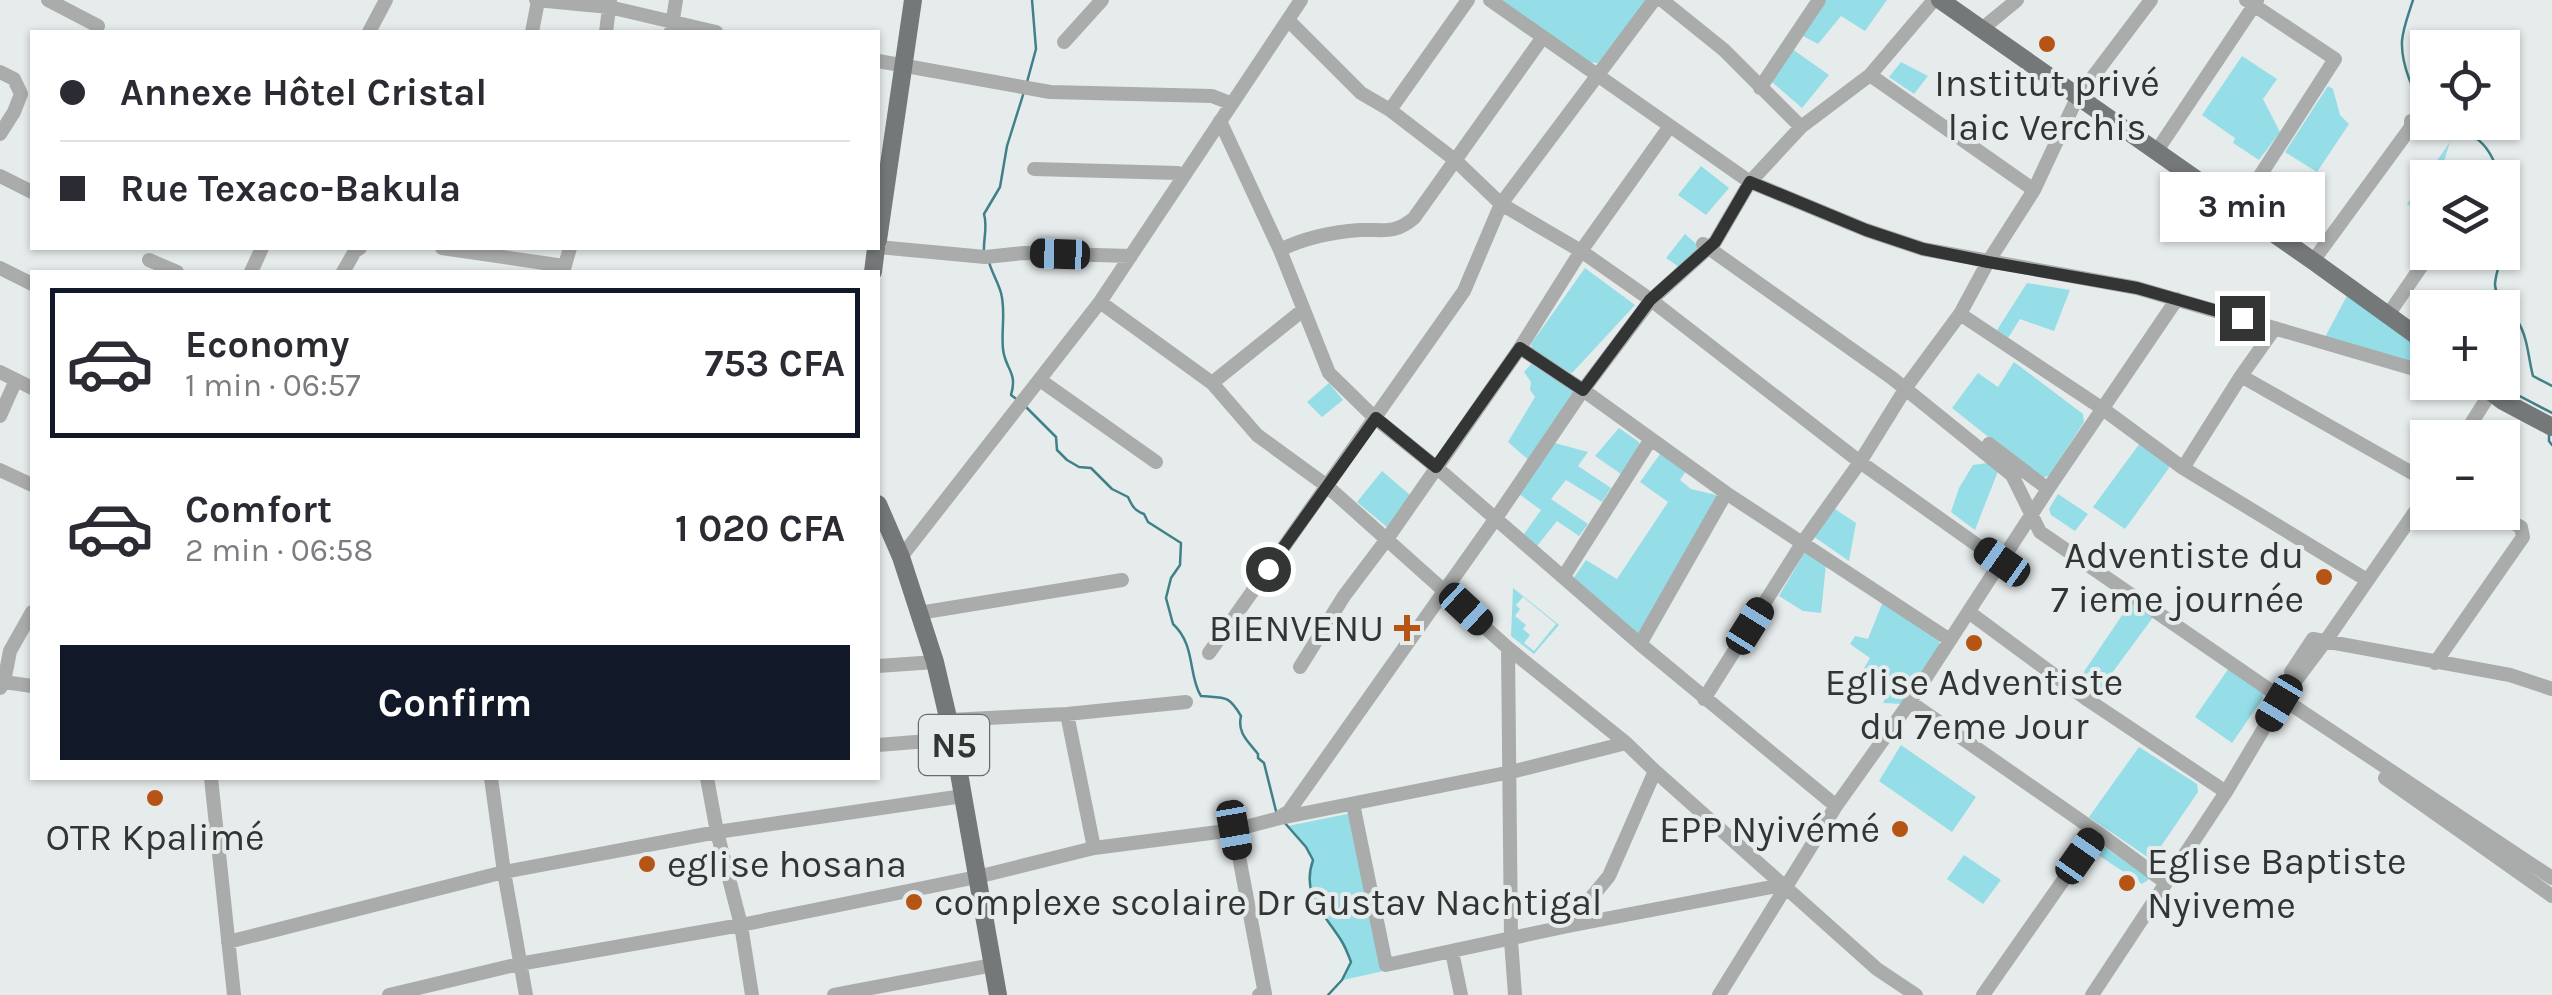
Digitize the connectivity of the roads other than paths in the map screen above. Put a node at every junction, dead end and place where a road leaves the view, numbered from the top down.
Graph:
1 (48, 0) edge
2 (386, 0) edge
3 (537, 0) edge
4 (676, 0) edge
5 (911, 0) edge
6 (1102, 0) edge
7 (1301, 0) edge
8 (1468, 0) edge
9 (1490, 0) edge
10 (1654, 0) edge
11 (1662, 0) edge
12 (1819, 0) edge
13 (1937, 0) edge
14 (2017, 0) edge
15 (2151, 0) edge
16 (2253, 2) edge
17 (610, 3) edge
18 (1288, 20) junction
19 (98, 26) dead end
20 (672, 26) edge
21 (1982, 28) junction
22 (370, 30) edge
23 (532, 30) edge
24 (606, 30) edge
25 (701, 30) edge
26 (1543, 37) junction
27 (1064, 42) dead end
28 (880, 61) edge
29 (903, 65) junction
30 (0, 72) edge
31 (1598, 75) junction
32 (1870, 75) junction
33 (1760, 88) junction
34 (2078, 98) junction
35 (1230, 103) junction
36 (1390, 110) junction
37 (1220, 120) junction
38 (1670, 126) junction
39 (1801, 127) junction
40 (2410, 128) edge
41 (0, 134) edge
42 (2156, 152) junction
43 (1455, 160) junction
44 (1034, 170) dead end
45 (0, 176) edge
46 (1182, 176) junction
47 (1750, 182) junction
48 (2034, 190) junction
49 (30, 191) edge
50 (1502, 204) junction
51 (2238, 210) junction
52 (880, 224) edge
53 (1709, 243) junction
54 (880, 245) edge
55 (1280, 250) junction
56 (493, 251) edge
57 (1581, 251) junction
58 (1131, 256) junction
59 (148, 260) dead end
60 (2313, 261) junction
61 (1988, 262) junction
62 (0, 268) edge
63 (172, 270) edge
64 (564, 270) edge
65 (2419, 270) edge
66 (30, 283) edge
67 (2177, 299) junction
68 (1650, 300) junction
69 (1100, 302) junction
70 (1303, 310) junction
71 (1960, 314) junction
72 (2388, 314) junction
73 (2275, 328) junction
74 (2410, 330) edge
75 (1520, 348) junction
76 (2410, 368) edge
77 (0, 372) edge
78 (2241, 376) junction
79 (16, 380) junction
80 (1040, 380) junction
81 (1909, 383) junction
82 (1212, 384) junction
83 (30, 387) edge
84 (1583, 390) junction
85 (2506, 400) edge
86 (2103, 409) junction
87 (0, 416) edge
88 (1376, 418) junction
89 (2548, 426) edge
90 (1651, 439) junction
91 (1156, 462) dead end
92 (1860, 462) junction
93 (1436, 467) junction
94 (2183, 468) junction
95 (0, 470) edge
96 (2410, 472) edge
97 (30, 484) edge
98 (1327, 486) junction
99 (2048, 490) junction
100 (1726, 493) junction
101 (880, 509) edge
102 (1496, 518) junction
103 (2410, 519) edge
104 (2028, 524) junction
105 (2520, 526) edge
106 (1388, 539) junction
107 (1802, 542) junction
108 (901, 557) junction
109 (2002, 562) junction
110 (1564, 576) junction
111 (1122, 580) dead end
112 (2367, 580) junction
113 (1445, 590) junction
114 (919, 612) junction
115 (1970, 612) junction
116 (30, 615) edge
117 (2327, 639) junction
118 (1950, 640) junction
119 (1640, 644) junction
120 (5, 647) edge
121 (1508, 648) junction
122 (1210, 653) dead end
123 (935, 662) junction
124 (2435, 663) junction
125 (880, 666) edge
126 (1300, 666) dead end
127 (2, 685) edge
128 (30, 686) edge
129 (2552, 688) edge
130 (1704, 698) junction
131 (2278, 699) junction
132 (1186, 702) dead end
133 (1910, 702) junction
134 (1068, 714) junction
135 (949, 720) junction
136 (953, 740) junction
137 (1626, 743) junction
138 (880, 745) edge
139 (1655, 771) junction
140 (1511, 772) junction
141 (210, 780) edge
142 (491, 780) edge
143 (708, 780) edge
144 (2226, 792) junction
145 (963, 796) junction
146 (1353, 804) junction
147 (1836, 806) junction
148 (1280, 818) junction
149 (1234, 830) junction
150 (717, 832) junction
151 (2097, 832) junction
152 (1094, 848) junction
153 (504, 872) junction
154 (977, 877) junction
155 (2552, 878) edge
156 (2164, 882) junction
157 (1783, 886) junction
158 (2552, 896) edge
159 (741, 925) junction
160 (1568, 926) junction
161 (1511, 940) junction
162 (228, 942) junction
163 (1452, 952) junction
164 (519, 964) junction
165 (992, 965) junction
166 (234, 995) edge
167 (389, 995) edge
168 (526, 995) edge
169 (752, 995) edge
170 (834, 995) edge
171 (998, 995) edge
172 (1259, 995) edge
173 (1461, 995) edge
174 (1515, 995) edge
175 (1719, 995) edge
176 (1916, 995) edge
177 (1983, 995) edge
178 (2092, 995) edge

1 - 19 street
2 - 22 street
3 - 17 street
3 - 23 street
4 - 20 street
5 - 29 main road
6 - 27 street
7 - 18 street
8 - 36 street
9 - 26 street
10 - 31 street
11 - 33 street
12 - 33 street
13 - 21 main road
13 - 32 street
14 - 21 street
15 - 34 street
16 - 42 street
16 - 51 street
17 - 20 street
17 - 24 street
18 - 35 street
18 - 36 street
20 - 25 street
21 - 34 main road
26 - 31 street
26 - 43 street
28 - 29 street
29 - 35 street
29 - 52 main road
30 - 41 street
31 - 38 street
31 - 50 street
32 - 39 street
32 - 48 street
33 - 39 street
34 - 42 main road
34 - 48 street
35 - 37 street
36 - 43 street
37 - 46 street
37 - 55 street
38 - 47 street
38 - 57 street
39 - 47 street
40 - 60 street
42 - 51 main road
43 - 50 street
43 - 55 street
44 - 46 street
45 - 49 street
46 - 58 street
47 - 53 street
47 - 61 street
48 - 61 street
50 - 57 street
50 - 88 street
51 - 60 main road
53 - 68 street
53 - 81 street
53 - 131 street
54 - 58 street
55 - 70 street
56 - 64 street
57 - 68 street
57 - 75 street
58 - 69 street
59 - 63 street
60 - 72 main road
61 - 67 street
61 - 71 street
62 - 66 street
65 - 72 street
67 - 73 street
67 - 86 street
68 - 84 street
68 - 92 street
69 - 80 street
69 - 82 street
70 - 82 street
70 - 88 street
71 - 81 street
71 - 86 street
72 - 74 main road
73 - 76 street
73 - 78 street
75 - 84 street
75 - 93 street
77 - 79 street
78 - 94 street
78 - 96 street
79 - 83 street
79 - 87 street
80 - 91 street
80 - 108 street
81 - 92 street
81 - 99 street
82 - 98 street
84 - 90 street
84 - 102 street
85 - 89 main road
86 - 94 street
86 - 99 street
88 - 93 street
88 - 98 street
90 - 100 street
90 - 110 street
92 - 107 street
92 - 109 street
93 - 102 street
93 - 106 street
94 - 112 street
95 - 97 street
98 - 106 street
98 - 122 street
99 - 104 street
100 - 107 street
100 - 119 street
101 - 108 main road, N5 / N5
102 - 110 street
102 - 113 street
103 - 112 street
104 - 109 street
104 - 131 street
105 - 124 street
106 - 113 street
106 - 126 street
107 - 118 street
107 - 130 street
108 - 114 main road, N5 / N5
109 - 115 street
110 - 119 street
111 - 114 street
112 - 117 street
113 - 121 street
113 - 148 street
114 - 123 main road, N5 / N5
115 - 118 street
115 - 144 street
116 - 120 street
117 - 124 street
117 - 131 street
118 - 133 street
119 - 130 street
120 - 127 street
121 - 137 street
121 - 140 street
123 - 125 street
123 - 135 main road, N5 / N5
124 - 129 street
127 - 128 street
129 - 131 street
130 - 147 street
131 - 144 street
131 - 155 street
131 - 158 street
132 - 134 street
133 - 147 street
133 - 151 street
134 - 135 street
134 - 152 street
135 - 136 main road, N5 / N5
136 - 138 street
136 - 145 main road, N5 / N5
137 - 139 street
137 - 140 street
139 - 157 street
139 - 160 street
140 - 146 street
140 - 161 street
141 - 162 street
142 - 153 street
143 - 150 street
144 - 156 street
145 - 150 street
145 - 154 main road, N5 / N5
146 - 148 street
146 - 163 street
147 - 157 street
148 - 149 street
149 - 152 street
149 - 172 street
150 - 153 street
150 - 159 street
151 - 156 street
151 - 177 street
152 - 154 street
153 - 162 street
153 - 164 street
154 - 159 street
154 - 165 main road, N5 / N5
156 - 178 street
157 - 160 street
157 - 175 street
157 - 176 street
159 - 164 street
159 - 169 street
160 - 161 street
161 - 163 street
161 - 174 street
162 - 166 street
163 - 173 street
164 - 167 street
164 - 168 street
165 - 170 street
165 - 171 main road, N5 / N5

